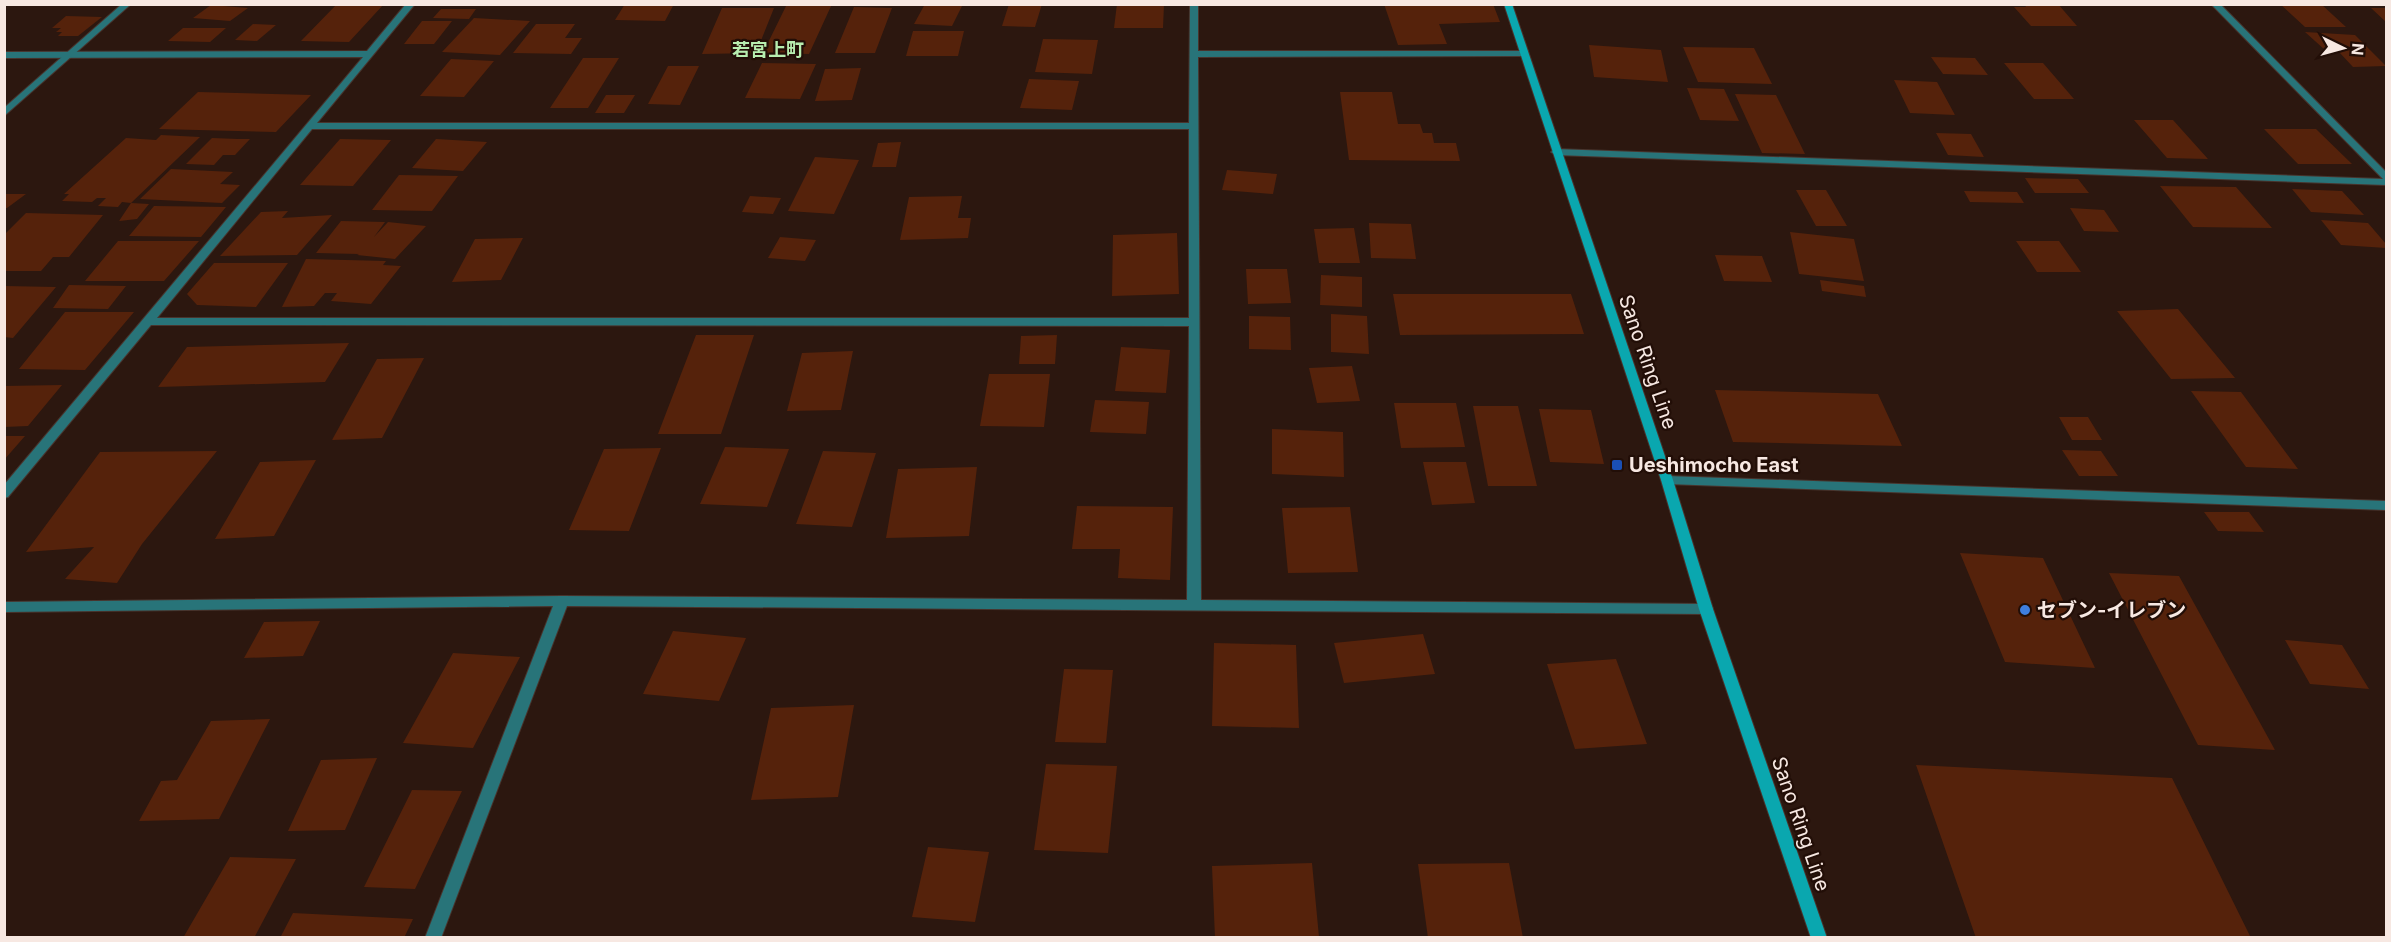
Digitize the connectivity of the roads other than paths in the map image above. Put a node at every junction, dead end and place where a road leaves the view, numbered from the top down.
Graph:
1 (127, 4) edge
2 (411, 4) edge
3 (1194, 4) edge
4 (1508, 4) edge
5 (2215, 4) edge
6 (1525, 53) junction
7 (371, 54) junction
8 (1194, 54) junction
9 (4, 55) edge
10 (70, 55) junction
11 (4, 113) edge
12 (310, 126) junction
13 (1193, 126) junction
14 (1556, 152) junction
15 (2386, 178) edge
16 (147, 321) junction
17 (1194, 322) junction
18 (1667, 480) junction
19 (4, 494) edge
20 (2386, 506) edge
21 (562, 601) junction
22 (1194, 606) junction
23 (4, 607) edge
24 (1706, 609) junction
25 (433, 938) edge
26 (1819, 938) edge

1 - 10 street
2 - 7 street
3 - 8 street
4 - 6 main road, Sano Ring Line
5 - 15 street
6 - 8 street
6 - 14 main road, Sano Ring Line
7 - 10 street
7 - 12 street
8 - 13 street
9 - 10 street
10 - 11 street
12 - 13 street
12 - 16 street
13 - 17 street
14 - 15 street
14 - 18 main road, Sano Ring Line
16 - 17 street
16 - 19 street
17 - 22 street
18 - 20 street
18 - 24 main road, Sano Ring Line
21 - 22 street
21 - 23 street
21 - 25 street
22 - 24 street
24 - 26 main road, Sano Ring Line

